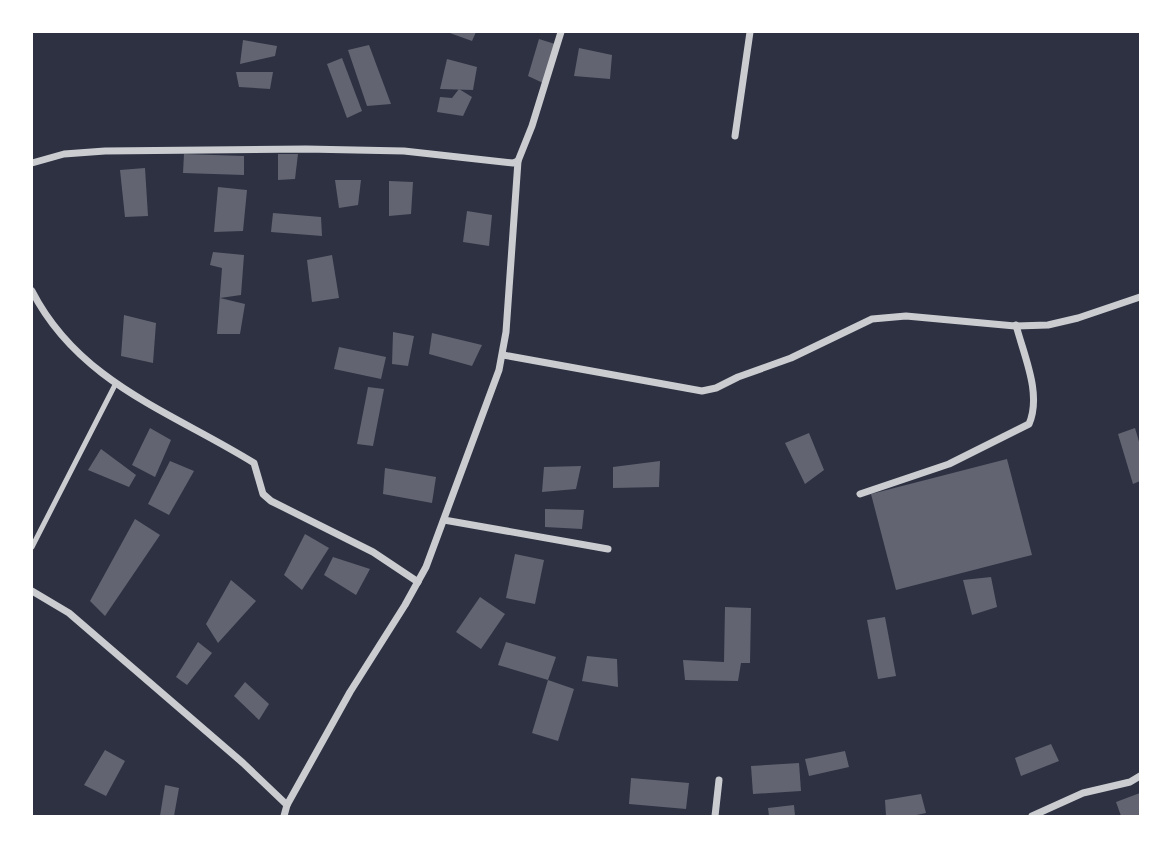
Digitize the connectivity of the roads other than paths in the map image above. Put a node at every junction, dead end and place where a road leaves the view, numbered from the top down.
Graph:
1 (561, 32) edge
2 (750, 32) edge
3 (735, 136) dead end
4 (518, 161) junction
5 (32, 163) edge
6 (32, 291) edge
7 (1140, 297) edge
8 (1016, 326) junction
9 (503, 355) junction
10 (116, 383) junction
11 (860, 494) dead end
12 (444, 520) junction
13 (32, 547) edge
14 (608, 549) dead end
15 (418, 582) junction
16 (32, 591) edge
17 (1140, 776) edge
18 (719, 780) dead end
19 (287, 805) junction
20 (284, 817) edge
21 (715, 817) edge
22 (1032, 817) edge

1 - 4 street
2 - 3 street
4 - 5 street
4 - 9 street
6 - 10 street
7 - 8 street
8 - 9 street
8 - 11 street
9 - 12 street
10 - 13 lane
10 - 15 street
12 - 14 street
12 - 15 street
15 - 19 street
16 - 19 street
17 - 22 street
18 - 21 street
19 - 20 street

